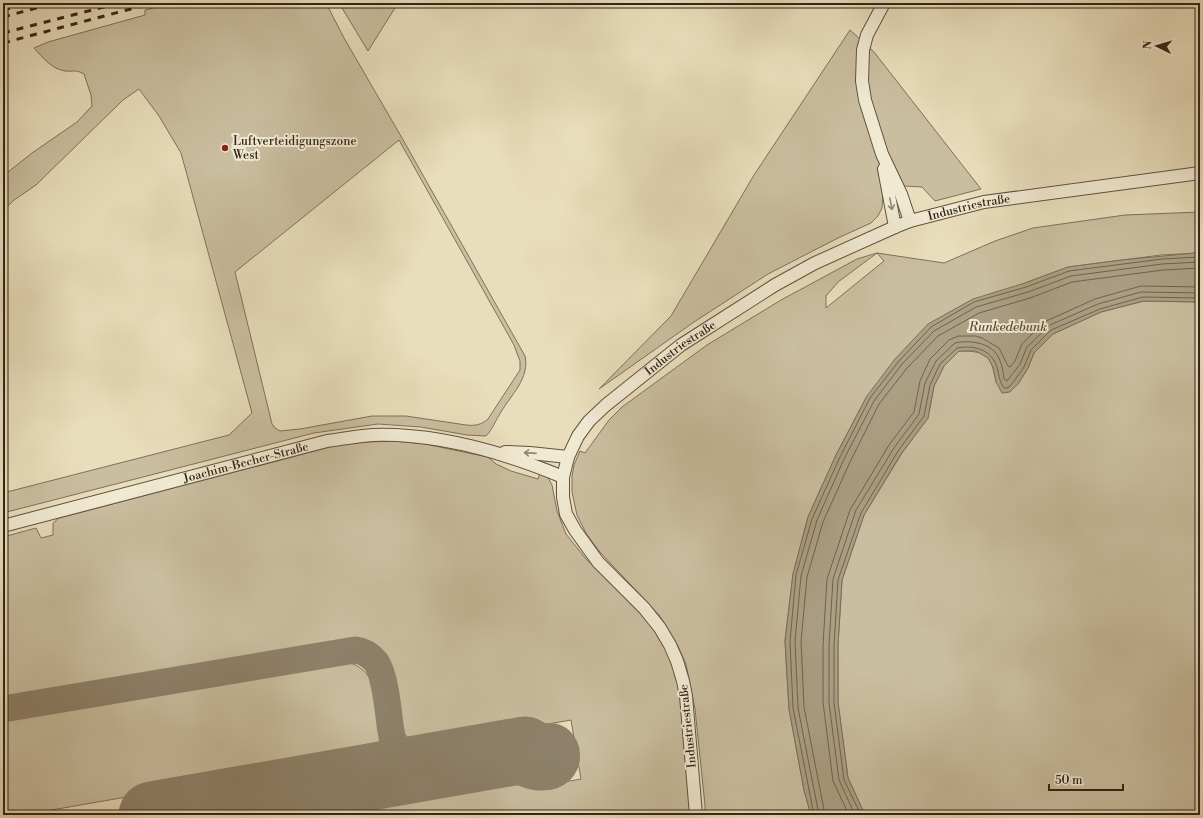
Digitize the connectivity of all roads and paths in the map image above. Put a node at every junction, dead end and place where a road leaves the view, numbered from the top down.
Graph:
1 (884, 3) edge
2 (882, 154) junction
3 (1200, 173) edge
4 (910, 221) junction
5 (895, 227) junction
6 (492, 451) junction
7 (568, 457) junction
8 (563, 477) junction
9 (3, 526) edge
10 (696, 815) edge

1 - 2 street
2 - 4 street
2 -> 5 street
3 - 4 street, Industriestraße
4 - 5 street, Industriestraße
5 - 7 street, Industriestraße
7 -> 6 street, Joachim-Becher-Straße
6 - 8 street, Joachim-Becher-Straße
6 - 9 street, Joachim-Becher-Straße
7 - 8 street, Industriestraße
8 - 10 street, Industriestraße

